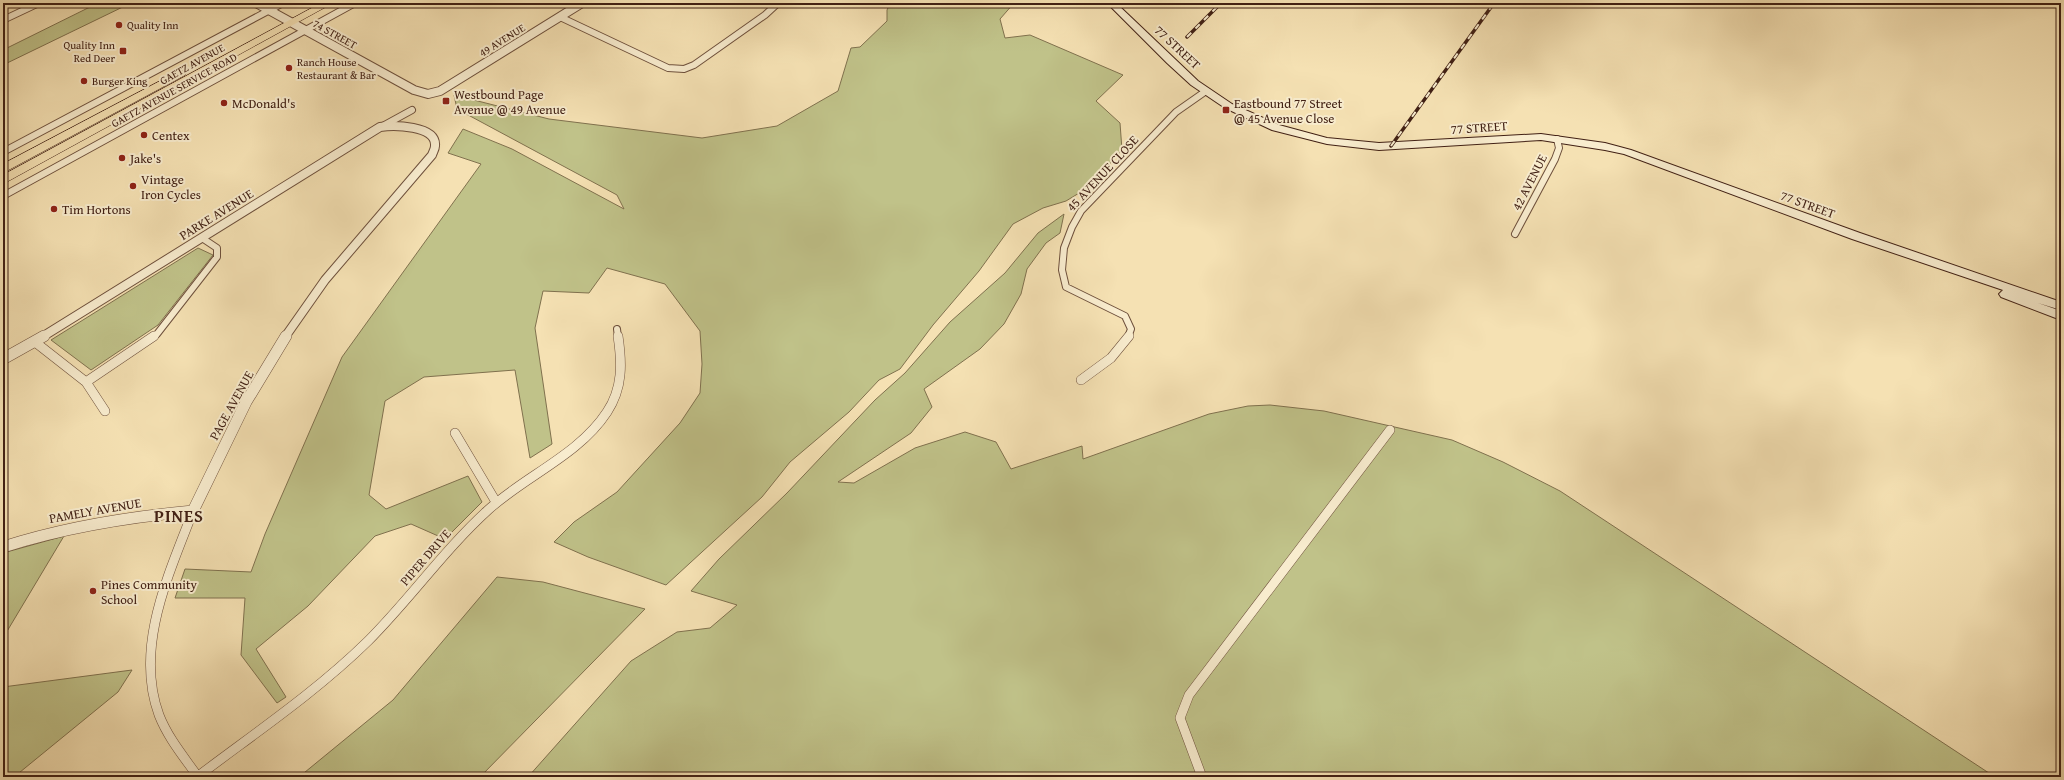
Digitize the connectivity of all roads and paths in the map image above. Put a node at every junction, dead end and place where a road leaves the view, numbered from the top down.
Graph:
1 (39, 3) edge
2 (256, 3) edge
3 (283, 3) edge
4 (310, 3) edge
5 (328, 3) edge
6 (355, 3) edge
7 (582, 3) edge
8 (778, 3) edge
9 (1111, 3) edge
10 (269, 10) junction
11 (560, 17) junction
12 (3, 20) edge
13 (287, 20) junction
14 (305, 30) junction
15 (1206, 91) junction
16 (432, 94) joint
17 (412, 110) dead end
18 (380, 128) junction
19 (1557, 139) junction
20 (3, 152) edge
21 (3, 169) edge
22 (3, 180) edge
23 (3, 196) edge
24 (1515, 234) dead end
25 (202, 238) junction
26 (1878, 244) junction
27 (2061, 306) edge
28 (2061, 316) edge
29 (616, 329) dead end
30 (35, 342) junction
31 (3, 359) edge
32 (1081, 380) dead end
33 (86, 382) junction
34 (105, 411) dead end
35 (1390, 430) dead end
36 (455, 433) dead end
37 (496, 502) junction
38 (193, 511) junction
39 (3, 547) edge
40 (198, 777) edge
41 (1202, 777) edge

1 - 12 street
2 - 10 street, 74 STREET
3 - 10 street, GAETZ AVENUE SERVICE ROAD
4 - 13 main road, GAETZ AVENUE
5 - 13 main road, GAETZ AVENUE
6 - 14 street, GAETZ AVENUE SERVICE ROAD
7 - 11 street, 49 AVENUE
8 - 11 street
9 - 15 main road, 77 STREET
10 - 13 street, 74 STREET
10 - 20 street, GAETZ AVENUE SERVICE ROAD
11 - 16 street, 49 AVENUE
13 - 14 street, 74 STREET
13 - 21 main road, GAETZ AVENUE
13 - 22 main road, GAETZ AVENUE
14 - 16 street, 74 STREET
14 - 23 street, GAETZ AVENUE SERVICE ROAD
15 - 19 main road, 77 STREET
15 - 32 street, 45 AVENUE CLOSE
17 - 18 street, PARKE AVENUE
18 - 25 street, PARKE AVENUE
18 - 38 street, PAGE AVENUE
19 - 24 street, 42 AVENUE
19 - 26 main road, 77 STREET
25 - 30 street, PARKE AVENUE
25 - 33 street
26 - 27 main road, 77 STREET
26 - 28 main road, 77 STREET
29 - 37 street, PIPER DRIVE
30 - 31 street, PARKE AVENUE
30 - 33 street
33 - 34 street
35 - 41 street
36 - 37 street
37 - 40 street, PIPER DRIVE
38 - 39 street, PAMELY AVENUE
38 - 40 street, PAGE AVENUE

